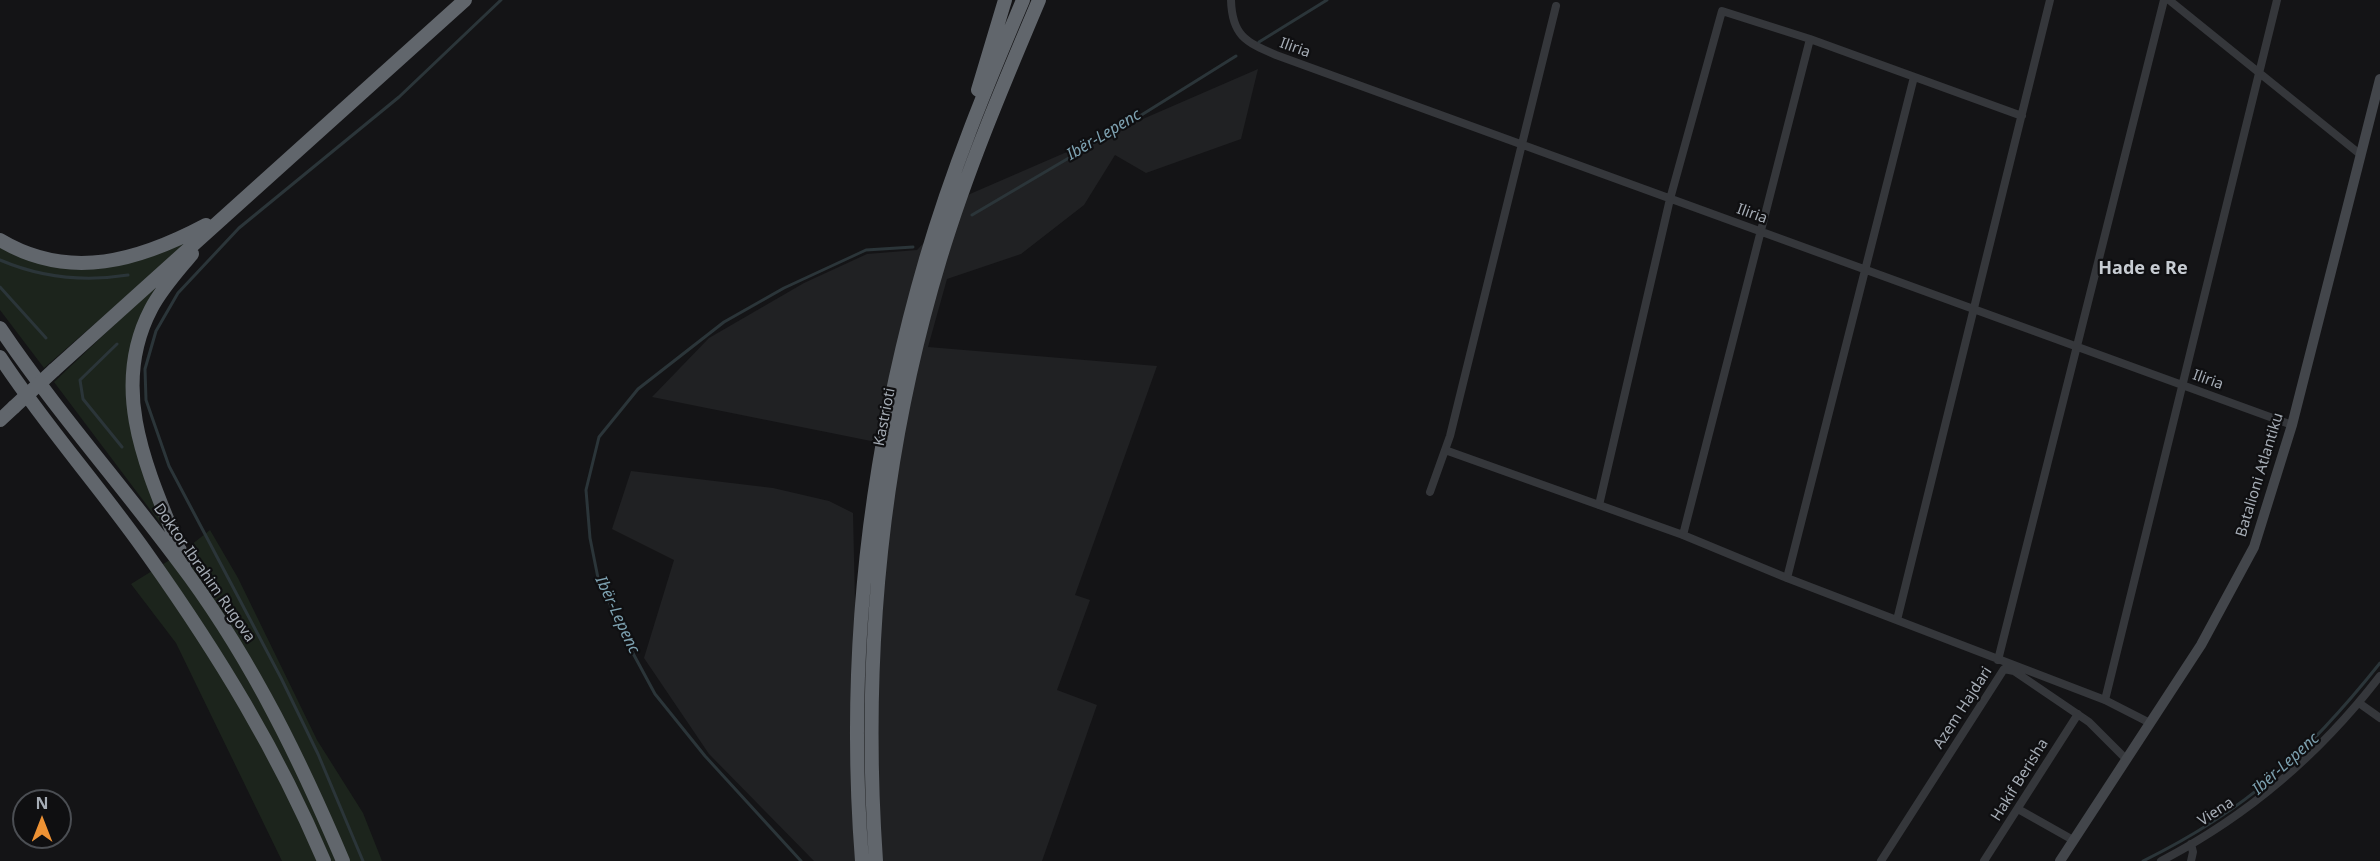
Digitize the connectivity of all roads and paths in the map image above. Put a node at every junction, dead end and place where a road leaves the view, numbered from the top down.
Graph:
1 (465, 0) edge
2 (1005, 0) edge
3 (1023, 0) edge
4 (1039, 0) edge
5 (1231, 0) edge
6 (2050, 0) edge
7 (2164, 0) edge
8 (2169, 0) edge
9 (2277, 0) edge
10 (1556, 6) dead end
11 (1810, 39) junction
12 (2259, 75) junction
13 (1914, 77) junction
14 (2380, 79) edge
15 (2022, 116) junction
16 (1522, 145) junction
17 (961, 154) junction
18 (2361, 155) junction
19 (1670, 199) junction
20 (224, 215) junction
21 (1760, 231) junction
22 (0, 240) edge
23 (1863, 270) junction
24 (1973, 310) junction
25 (0, 328) edge
26 (2078, 348) junction
27 (0, 357) edge
28 (5, 369) edge
29 (2182, 385) junction
30 (0, 420) edge
31 (2292, 425) junction
32 (1446, 450) junction
33 (1430, 492) dead end
34 (1599, 504) junction
35 (1683, 535) junction
36 (1787, 578) junction
37 (191, 579) junction
38 (1897, 620) junction
39 (1998, 660) junction
40 (2380, 676) edge
41 (2105, 700) junction
42 (2359, 704) junction
43 (2078, 714) junction
44 (2380, 718) edge
45 (2150, 723) junction
46 (2126, 759) junction
47 (2018, 809) junction
48 (2073, 840) junction
49 (2191, 844) junction
50 (324, 861) edge
51 (343, 861) edge
52 (862, 861) edge
53 (876, 861) edge
54 (1881, 861) edge
55 (1984, 861) edge
56 (2060, 861) edge
57 (2161, 861) edge
58 (2191, 861) edge

1 - 20 highway
2 - 17 highway
3 - 17 highway, Kastrioti
4 - 53 highway, Kastrioti
5 - 16 street, Iliria
6 - 15 street
7 - 26 street
8 - 12 street
9 - 12 street
10 - 16 street
11 - 13 street
11 - 19 street
11 - 21 street
12 - 18 street
12 - 29 street
13 - 15 street
13 - 23 street
14 - 18 street, Batalioni Atlantiku
15 - 24 street
16 - 19 street, Iliria
16 - 32 street
17 - 52 highway, Kastrioti
18 - 31 street, Batalioni Atlantiku
19 - 21 street, Iliria
19 - 34 street
20 - 22 highway
20 - 30 highway, bridge
20 - 37 highway
21 - 23 street, Iliria
21 - 35 street
23 - 24 street, Iliria
23 - 36 street
24 - 26 street, Iliria
24 - 38 street
25 - 37 highway, Doktor Ibrahim Rugova
26 - 29 street, Iliria
26 - 39 street
27 - 28 highway
28 - 50 highway
29 - 31 street, Iliria
29 - 41 street
31 - 45 street, Batalioni Atlantiku
32 - 33 street
32 - 34 street
34 - 35 street
35 - 36 street
36 - 38 street
37 - 51 highway, Doktor Ibrahim Rugova
38 - 39 street
39 - 41 street
40 - 42 street, Viena
41 - 45 street
42 - 44 street
42 - 49 street, Viena
43 - 46 street, Azem Hajdari
43 - 47 street, Hakif Berisha
43 - 54 street, Azem Hajdari
45 - 46 street, Batalioni Atlantiku
46 - 48 street, Batalioni Atlantiku
47 - 48 street
47 - 55 street, Hakif Berisha
48 - 56 street, Batalioni Atlantiku
49 - 57 street, Viena
49 - 58 street

